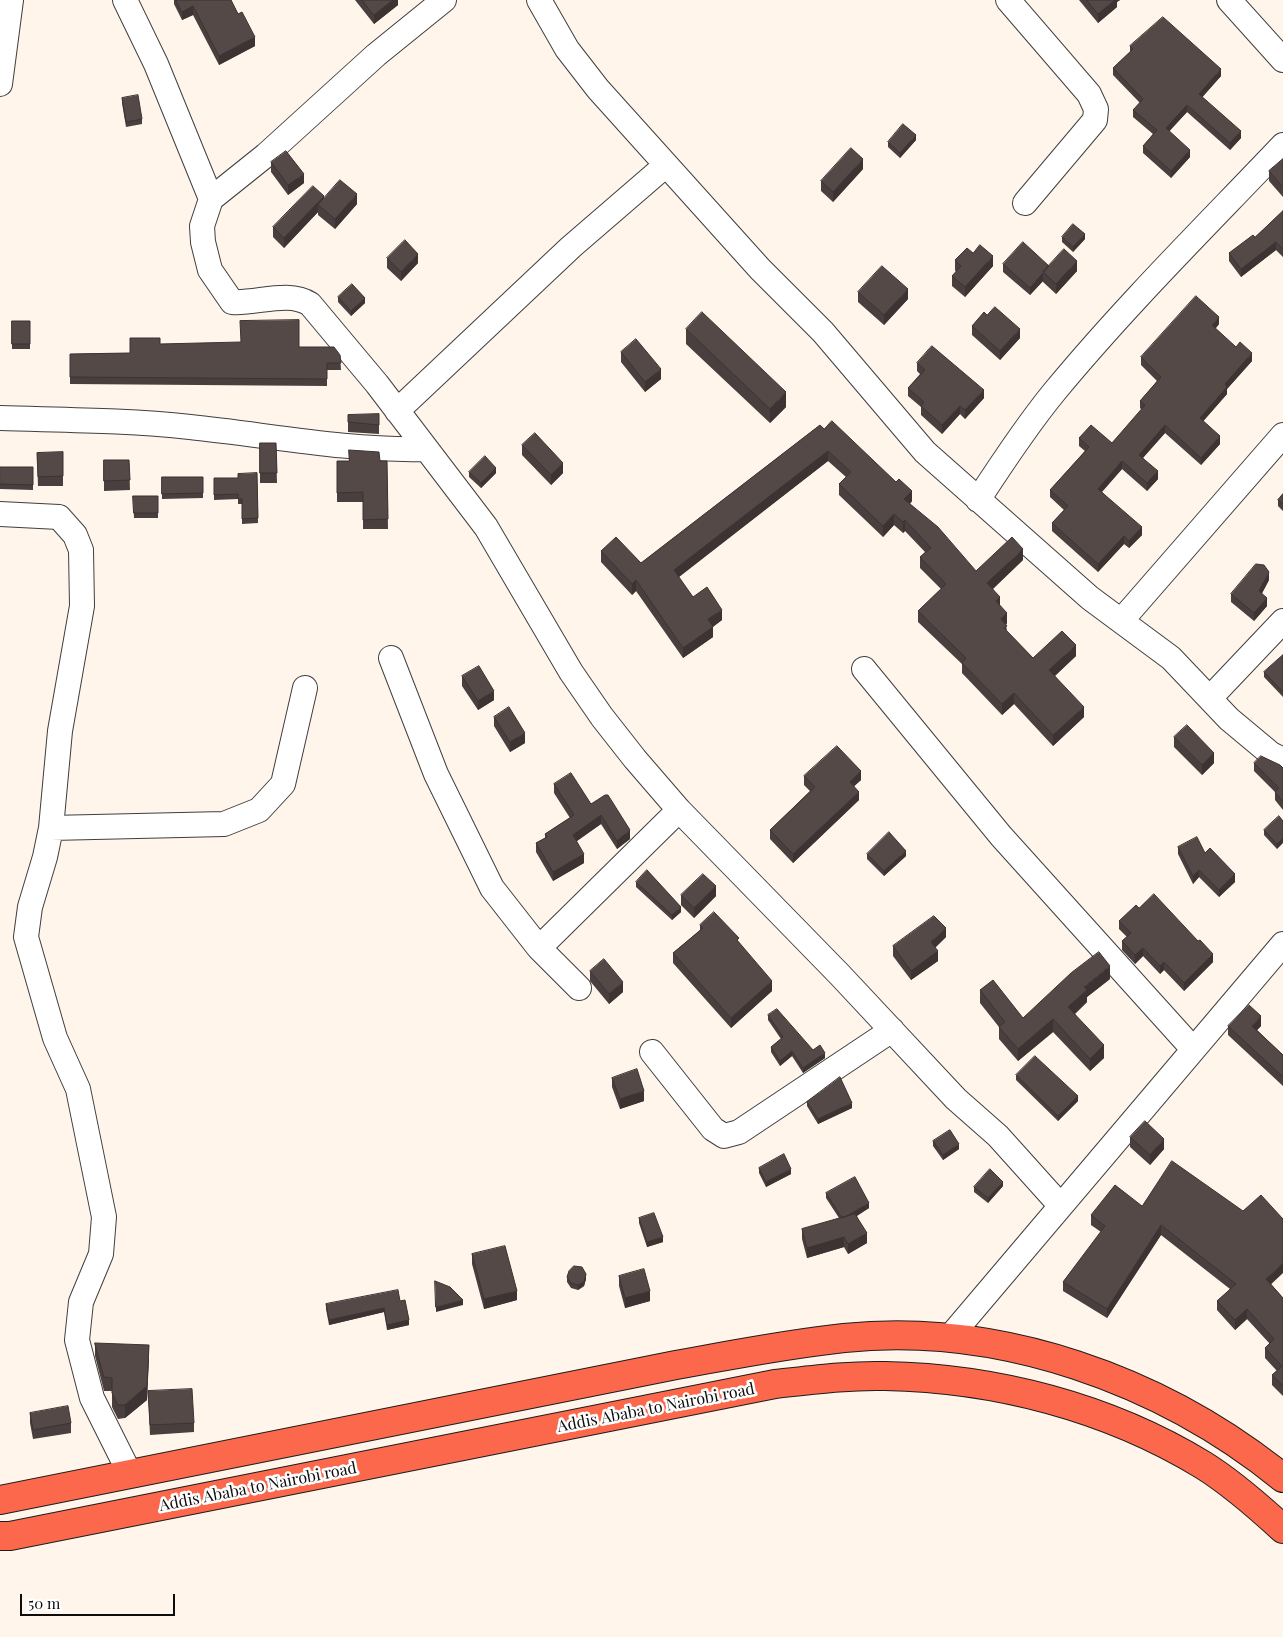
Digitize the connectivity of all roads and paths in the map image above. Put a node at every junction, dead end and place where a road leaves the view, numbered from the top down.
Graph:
1 (11, 0) edge
2 (125, 0) edge
3 (444, 0) edge
4 (539, 0) edge
5 (1008, 0) edge
6 (1230, 0) edge
7 (1283, 60) edge
8 (0, 84) edge
9 (1283, 145) edge
10 (666, 165) junction
11 (211, 199) junction
12 (1025, 203) dead end
13 (397, 411) junction
14 (0, 418) edge
15 (1283, 435) edge
16 (425, 449) junction
17 (978, 500) junction
18 (0, 514) edge
19 (1121, 621) junction
20 (1283, 621) edge
21 (391, 658) dead end
22 (864, 669) dead end
23 (304, 688) dead end
24 (1210, 698) junction
25 (1283, 760) edge
26 (679, 810) junction
27 (51, 828) junction
28 (1283, 944) edge
29 (539, 948) junction
30 (579, 988) dead end
31 (892, 1030) junction
32 (1193, 1049) junction
33 (652, 1052) dead end
34 (1060, 1205) junction
35 (949, 1338) junction
36 (130, 1474) junction
37 (1283, 1478) edge
38 (0, 1500) edge
39 (1283, 1529) edge
40 (0, 1536) edge

1 - 8 street
2 - 11 street
3 - 11 street
4 - 10 street
5 - 12 street
6 - 7 street
9 - 17 street
10 - 13 street
10 - 17 street
11 - 13 street
13 - 16 street
14 - 16 street
15 - 19 street
16 - 26 street
17 - 19 street
18 - 27 street
19 - 24 street
20 - 24 street
21 - 29 street
22 - 32 street
23 - 27 street
24 - 25 street
26 - 29 street
26 - 31 street
27 - 36 street
28 - 32 street
29 - 30 street
31 - 33 street
31 - 34 street
32 - 34 street
34 - 35 street
35 - 36 highway
35 - 37 highway
36 - 38 highway
39 - 40 highway, Addis Ababa to Nairobi road

